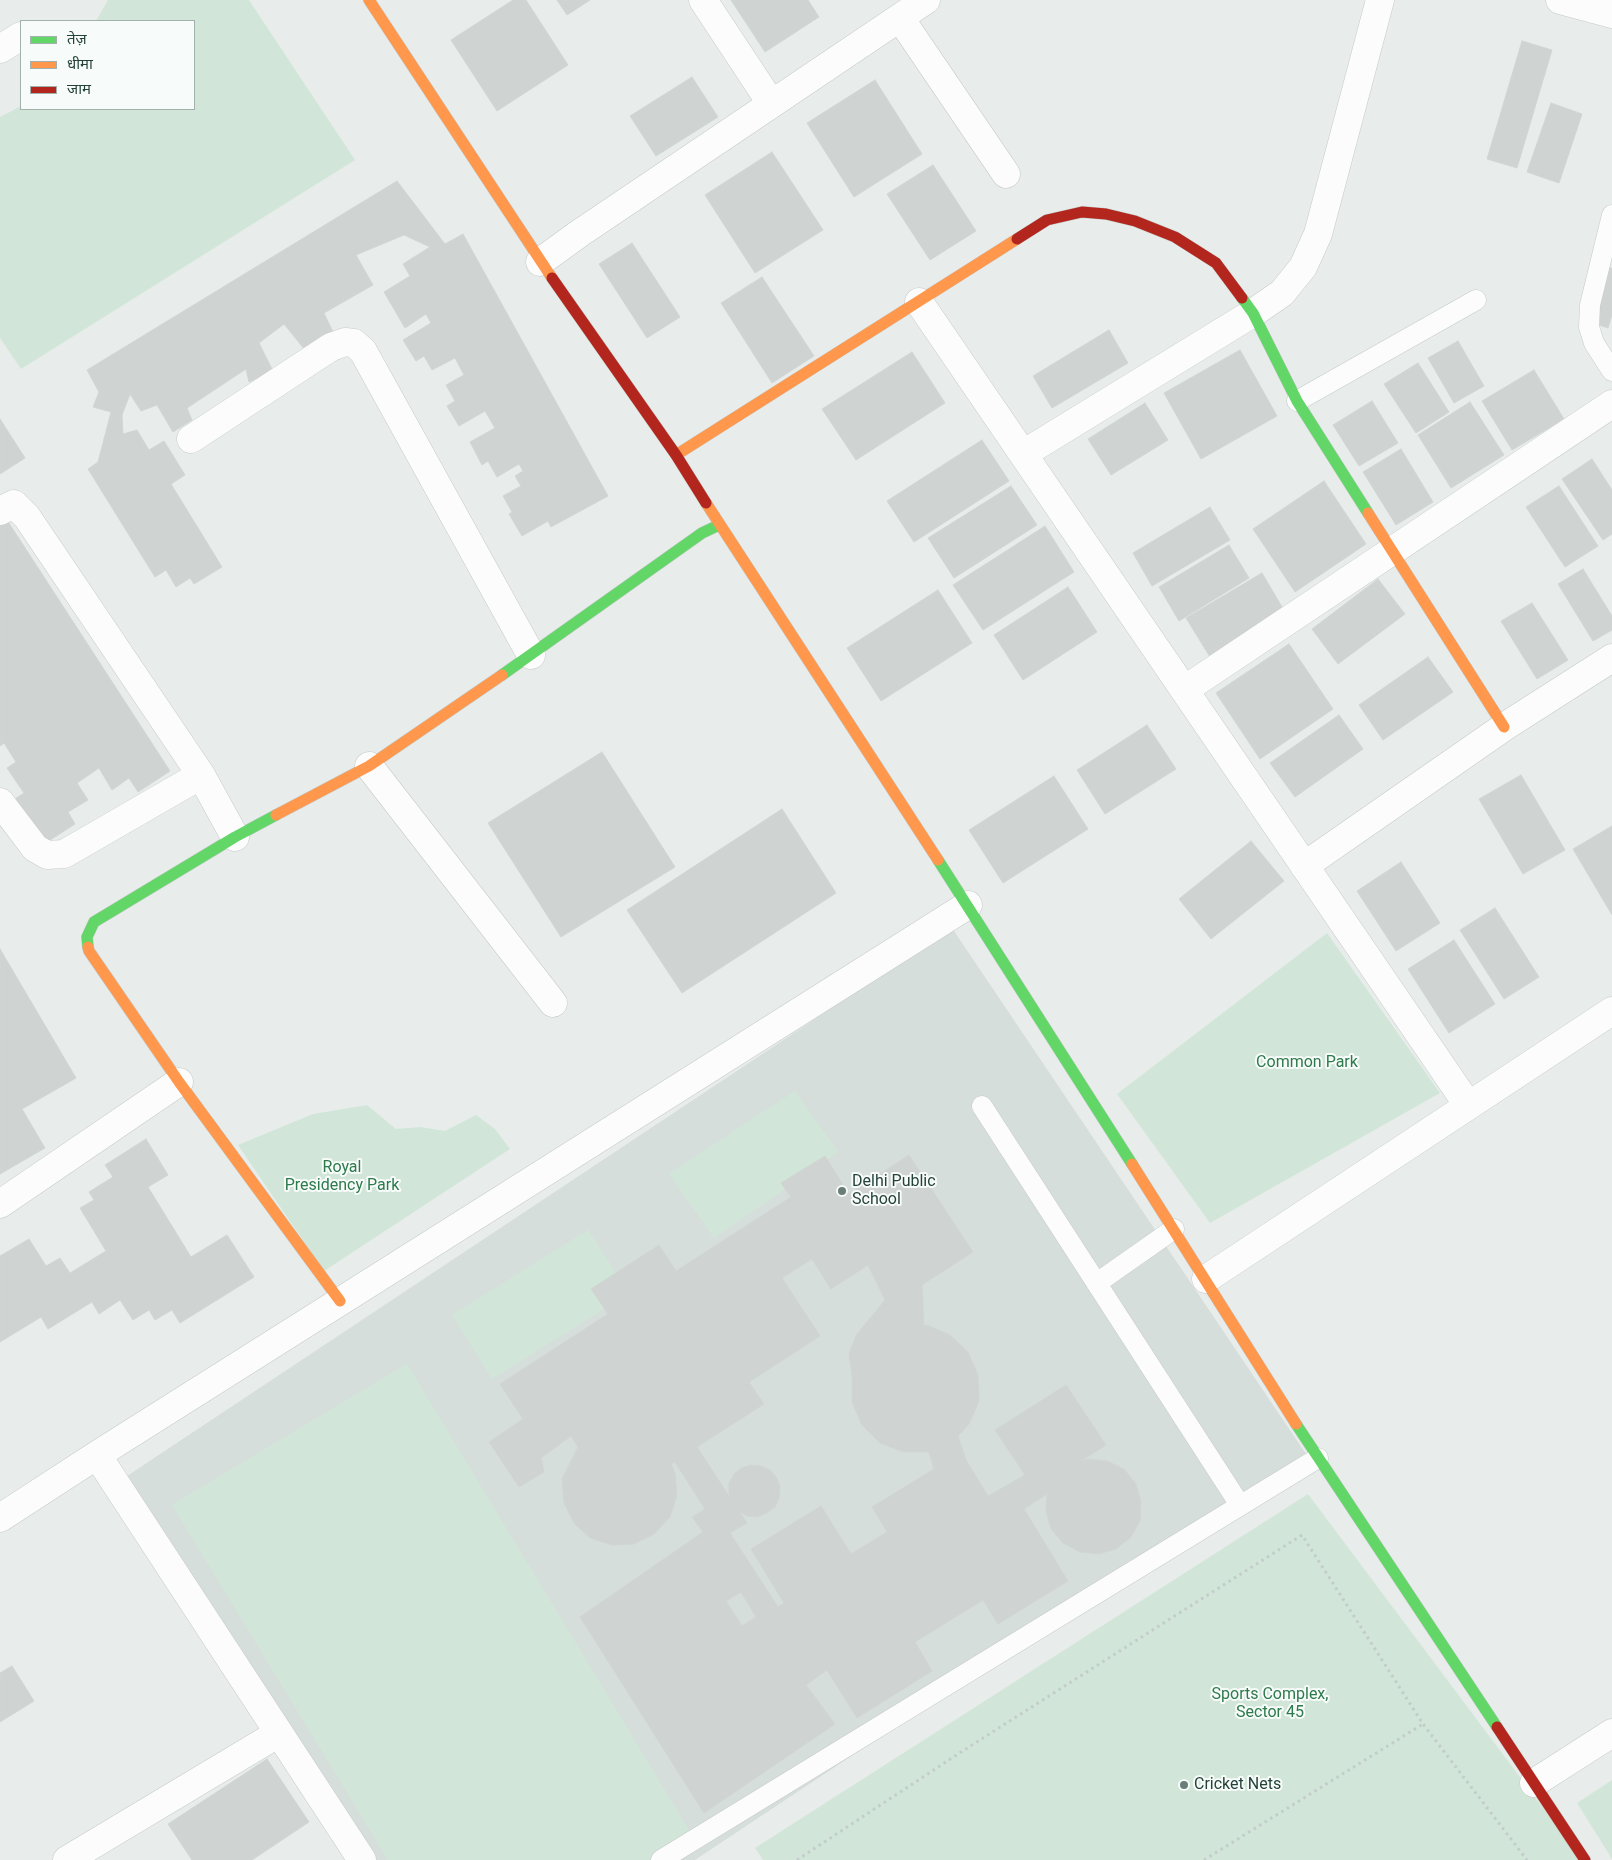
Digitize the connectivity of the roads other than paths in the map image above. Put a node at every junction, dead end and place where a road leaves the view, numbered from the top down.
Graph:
1 (369, 0) edge
2 (703, 0) edge
3 (926, 0) edge
4 (1380, 0) edge
5 (1560, 0) edge
6 (1597, 7) edge
7 (900, 18) junction
8 (20, 37) edge
9 (0, 49) edge
10 (772, 103) junction
11 (1006, 174) dead end
12 (1612, 215) edge
13 (540, 262) junction
14 (1476, 300) dead end
15 (919, 302) junction
16 (1254, 313) junction
17 (1612, 370) edge
18 (1297, 401) junction
19 (1612, 404) edge
20 (191, 439) dead end
21 (1023, 454) junction
22 (676, 455) junction
23 (0, 511) edge
24 (719, 525) junction
25 (1392, 551) junction
26 (531, 655) junction
27 (1612, 658) edge
28 (1184, 690) junction
29 (1504, 727) junction
30 (369, 766) junction
31 (201, 774) junction
32 (0, 802) edge
33 (235, 837) junction
34 (1304, 866) junction
35 (968, 905) junction
36 (553, 1004) dead end
37 (1612, 1011) edge
38 (179, 1082) junction
39 (1468, 1105) junction
40 (982, 1106) dead end
41 (0, 1204) edge
42 (1174, 1229) junction
43 (1206, 1279) junction
44 (1097, 1283) junction
45 (340, 1301) junction
46 (97, 1455) junction
47 (1318, 1458) junction
48 (1240, 1505) junction
49 (0, 1518) edge
50 (279, 1733) junction
51 (1612, 1733) edge
52 (1534, 1783) junction
53 (67, 1860) edge
54 (362, 1860) edge
55 (661, 1860) edge
56 (1585, 1860) edge

1 - 13 street
2 - 10 street
3 - 7 street
4 - 16 street
5 - 6 street
7 - 10 street
7 - 11 street
8 - 9 street
10 - 13 street
12 - 17 lane
13 - 22 street
14 - 18 lane
15 - 16 street
15 - 21 street
15 - 22 street
16 - 18 street
16 - 21 street
18 - 25 street
19 - 25 street
20 - 26 street
21 - 28 street
22 - 24 street
23 - 31 street
24 - 26 street
24 - 35 street
25 - 28 street
25 - 29 street
26 - 30 street
27 - 29 street
28 - 34 street
29 - 34 street
30 - 33 street
30 - 36 street
31 - 32 street
31 - 33 street
33 - 38 street
34 - 39 street
35 - 42 street
35 - 45 street
37 - 39 street
38 - 41 street
38 - 45 street
39 - 43 street
40 - 44 lane
42 - 43 street
42 - 44 lane
43 - 47 street
44 - 48 lane
45 - 46 street
46 - 49 street
46 - 50 street
47 - 48 lane
47 - 52 street
48 - 55 lane
50 - 53 street
50 - 54 street
51 - 52 street
52 - 56 street

